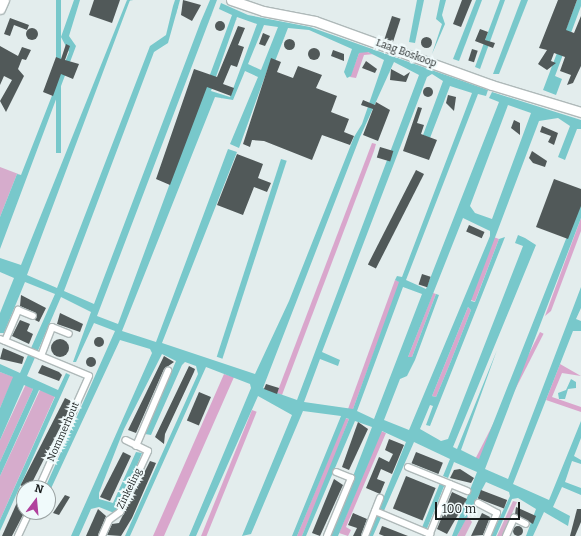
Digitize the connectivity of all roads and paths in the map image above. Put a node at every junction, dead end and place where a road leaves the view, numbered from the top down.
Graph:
1 (4, 0) edge
2 (231, 0) edge
3 (0, 9) edge
4 (581, 112) edge
5 (33, 316) dead end
6 (68, 334) dead end
7 (2, 340) edge
8 (36, 354) junction
9 (168, 371) dead end
10 (125, 440) dead end
11 (136, 446) junction
12 (408, 466) dead end
13 (336, 472) dead end
14 (43, 480) edge
15 (446, 482) junction
16 (467, 491) dead end
17 (380, 498) dead end
18 (478, 503) dead end
19 (375, 511) junction
20 (25, 520) edge
21 (526, 524) dead end
22 (426, 533) edge
23 (18, 536) edge
24 (102, 536) edge
25 (327, 536) edge
26 (365, 536) edge
27 (487, 536) edge
28 (506, 536) edge

1 - 3 street
2 - 4 street, Laag Boskoop
5 - 7 street
6 - 8 street
7 - 8 street
8 - 14 street, Nommerhout
9 - 11 street
10 - 11 street, Zinkeling
11 - 24 street, Zinkeling
12 - 15 street
13 - 25 street
15 - 16 street
15 - 22 street
17 - 19 street
18 - 27 street
19 - 22 street
19 - 26 street
20 - 23 street
21 - 28 street

